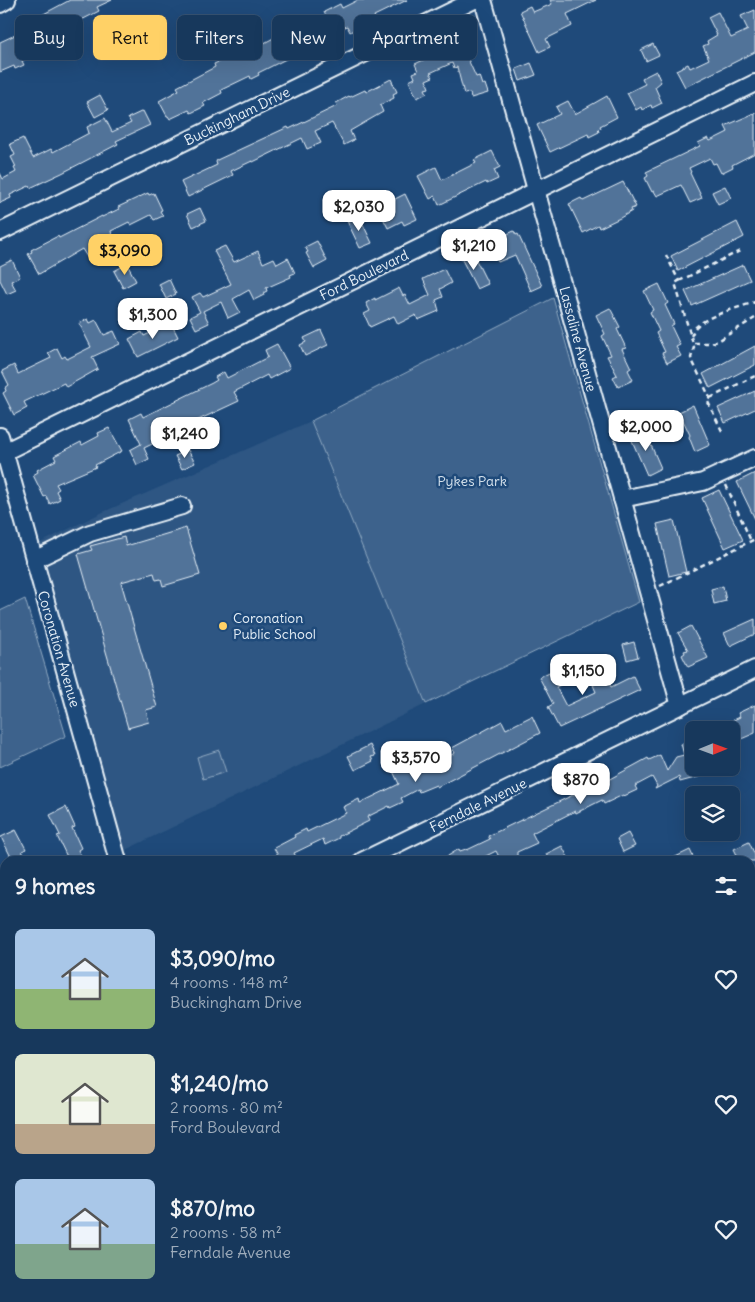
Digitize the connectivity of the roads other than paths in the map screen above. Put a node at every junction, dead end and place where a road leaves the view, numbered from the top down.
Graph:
1 (7, 0) edge
2 (474, 0) edge
3 (484, 0) edge
4 (0, 4) edge
5 (755, 83) edge
6 (537, 190) junction
7 (0, 232) edge
8 (0, 436) edge
9 (2, 453) edge
10 (755, 458) edge
11 (622, 499) junction
12 (182, 506) dead end
13 (34, 560) junction
14 (755, 669) edge
15 (680, 706) junction
16 (117, 856) edge
17 (372, 856) edge

1 - 4 street
2 - 7 street, Buckingham Drive
3 - 6 street, Lassaline Avenue
5 - 6 street, Ford Boulevard
6 - 9 street, Ford Boulevard
6 - 11 street, Lassaline Avenue
8 - 9 street, Coronation Avenue
9 - 13 street, Coronation Avenue
10 - 11 street
11 - 15 street, Lassaline Avenue
12 - 13 street
13 - 16 street, Coronation Avenue
14 - 15 street, Ferndale Avenue
15 - 17 street, Ferndale Avenue

